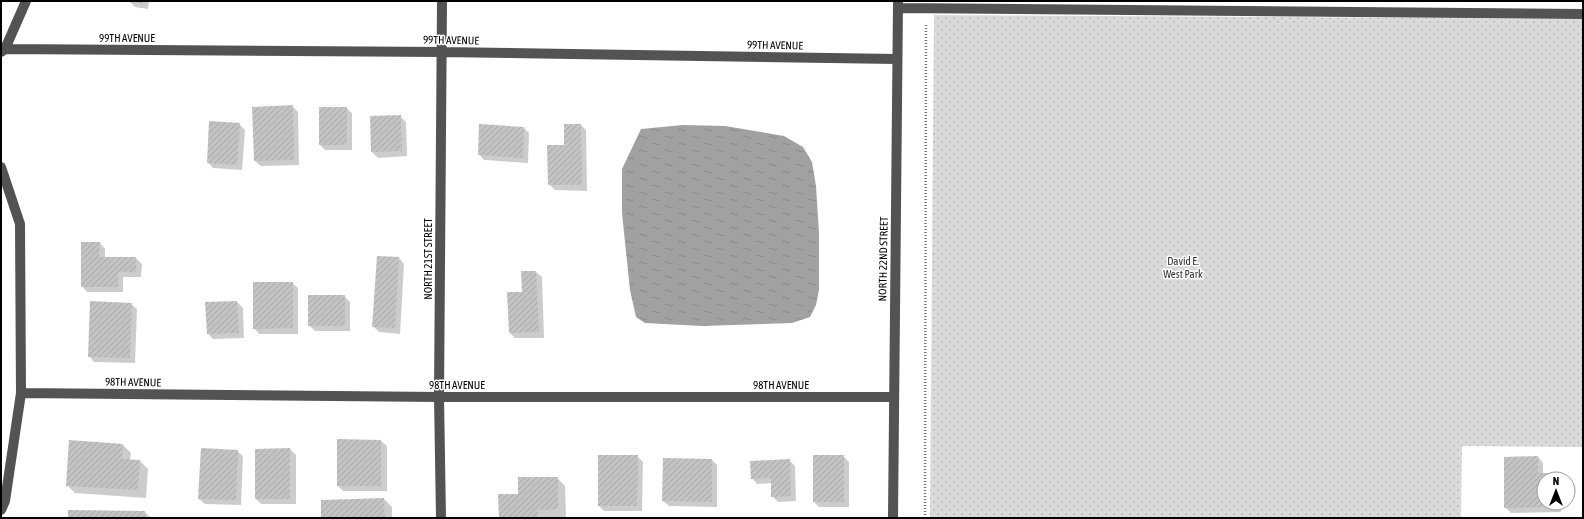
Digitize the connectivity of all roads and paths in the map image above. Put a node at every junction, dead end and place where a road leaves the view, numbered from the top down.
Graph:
1 (26, 1) edge
2 (442, 1) edge
3 (898, 4) edge
4 (926, 9) junction
5 (1583, 14) edge
6 (3, 51) edge
7 (442, 52) junction
8 (896, 59) junction
9 (1, 167) edge
10 (21, 393) junction
11 (439, 397) junction
12 (893, 397) junction
13 (1, 510) edge
14 (441, 518) edge
15 (893, 518) edge
16 (925, 518) edge

1 - 6 street
2 - 7 street, NORTH 21ST STREET
3 - 4 street
3 - 8 street, NORTH 22ND STREET
4 - 5 street
4 - 16 path
6 - 7 street, 99TH AVENUE
7 - 8 street, 99TH AVENUE
7 - 11 street, NORTH 21ST STREET
8 - 12 street, NORTH 22ND STREET
9 - 10 street
10 - 11 street, 98TH AVENUE
10 - 13 street
11 - 12 street, 98TH AVENUE
11 - 14 street, NORTH 21ST STREET
12 - 15 street, NORTH 22ND STREET

